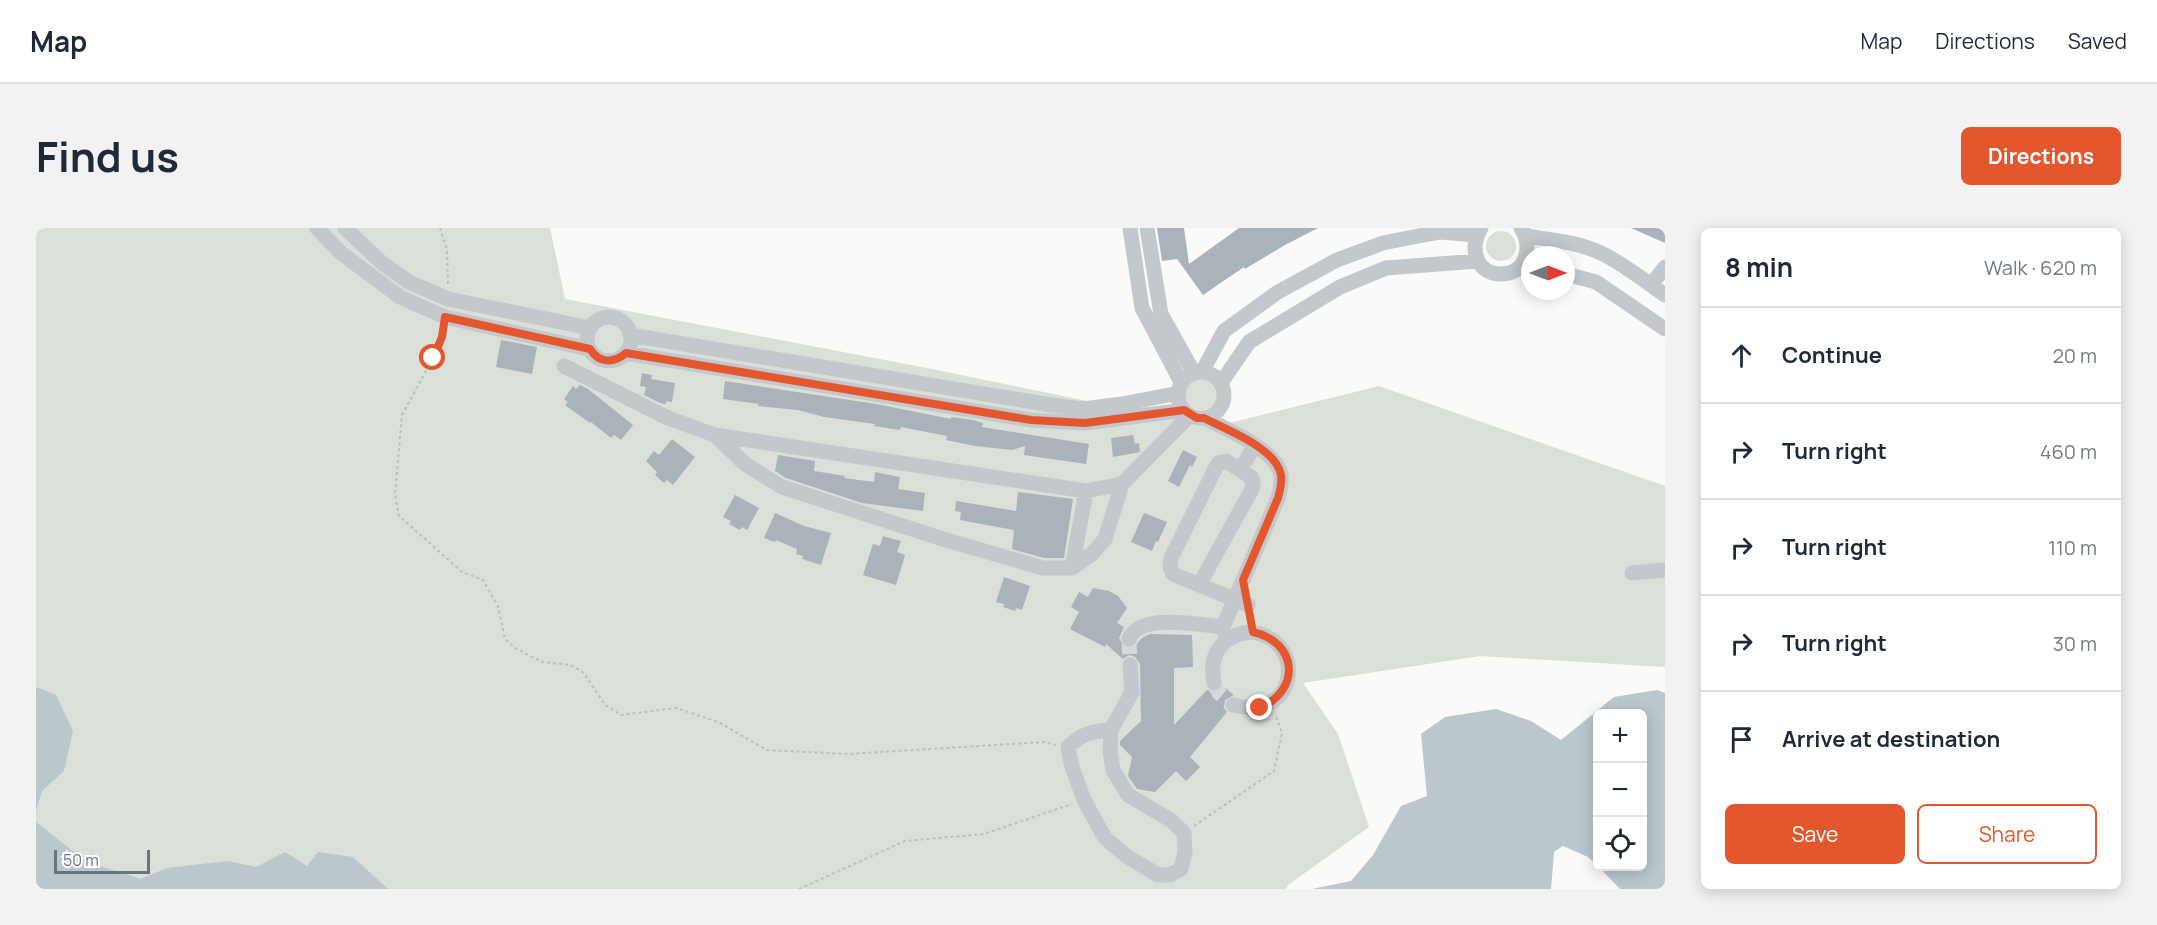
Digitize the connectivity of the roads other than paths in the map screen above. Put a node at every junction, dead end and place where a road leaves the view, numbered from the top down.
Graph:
1 (316, 228) edge
2 (345, 228) edge
3 (1130, 228) edge
4 (1148, 228) edge
5 (1479, 232) edge
6 (1523, 232) edge
7 (1478, 261) junction
8 (1521, 266) edge
9 (1665, 267) edge
10 (1575, 276) edge
11 (1651, 285) junction
12 (1665, 295) edge
13 (448, 299) junction
14 (445, 317) junction
15 (590, 328) junction
16 (1665, 329) edge
17 (630, 335) junction
18 (590, 349) junction
19 (626, 353) junction
20 (564, 366) dead end
21 (1198, 372) junction
22 (1221, 383) junction
23 (1180, 388) junction
24 (1193, 414) junction
25 (715, 435) junction
26 (1255, 445) junction
27 (1240, 470) junction
28 (1122, 484) junction
29 (1086, 490) junction
30 (1072, 568) junction
31 (1665, 570) edge
32 (1632, 573) dead end
33 (1243, 580) junction
34 (1199, 585) junction
35 (1233, 599) junction
36 (1248, 605) junction
37 (1253, 632) junction
38 (1224, 634) junction
39 (1129, 639) dead end
40 (1130, 665) tunnel mouth
41 (1214, 683) dead end
42 (1233, 705) dead end
43 (1111, 730) junction

1 - 14 street
2 - 13 street
3 - 23 street
4 - 21 street
5 - 7 street
5 - 21 street
6 - 11 street
7 - 8 street
7 - 22 street
9 - 11 street
10 - 16 street
11 - 12 street
13 - 14 street
13 - 15 street
14 - 18 street
15 - 17 street
15 - 18 street
17 - 19 street
17 - 23 street
18 - 19 street
19 - 24 street
20 - 25 street
21 - 22 street
21 - 23 street
22 - 24 street
23 - 24 street
24 - 26 street
24 - 28 street
25 - 29 street
25 - 30 street
26 - 27 street
26 - 33 street
27 - 34 street
27 - 34 street
28 - 29 street
28 - 30 street
29 - 30 street
31 - 32 street
33 - 35 street
33 - 36 street
34 - 35 street
35 - 36 street
35 - 38 street
36 - 37 street
37 - 38 street
37 - 42 street
38 - 39 street
38 - 41 street
40 - 43 street
43 - 43 street

